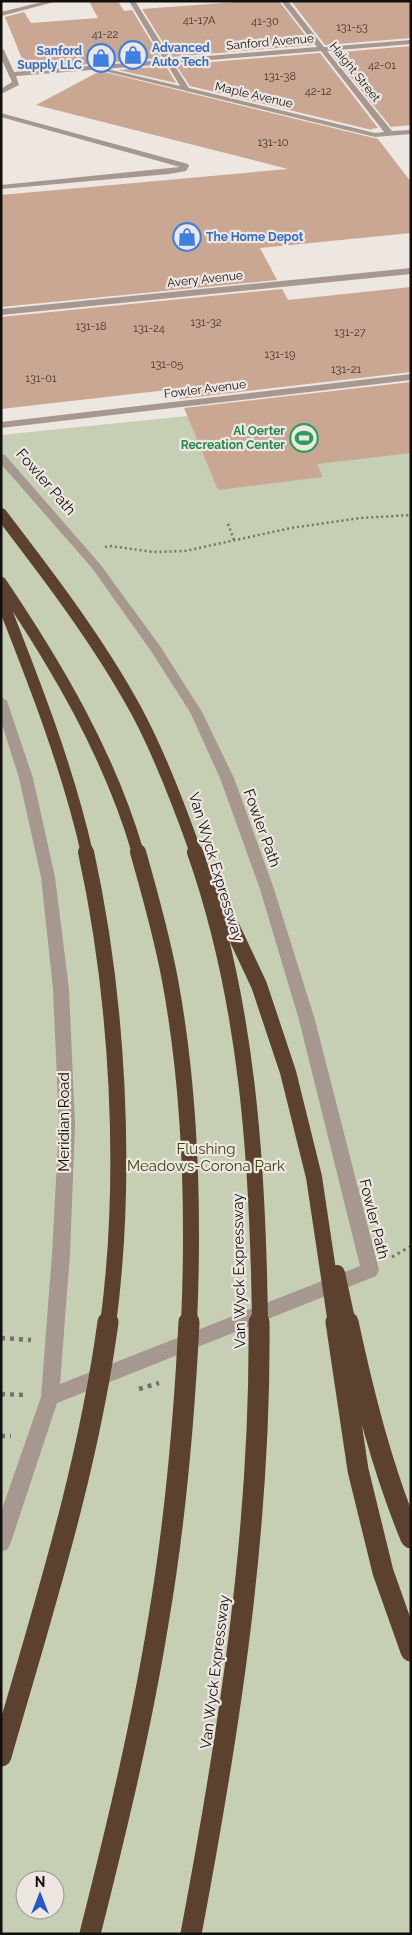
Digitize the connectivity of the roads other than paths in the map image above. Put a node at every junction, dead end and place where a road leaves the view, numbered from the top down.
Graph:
1 (55, 1) edge
2 (132, 1) edge
3 (284, 1) edge
4 (1, 14) edge
5 (411, 42) edge
6 (322, 49) junction
7 (1, 50) edge
8 (170, 61) junction
9 (93, 68) junction
10 (11, 74) junction
11 (186, 90) junction
12 (1, 92) edge
13 (1, 115) edge
14 (411, 132) edge
15 (390, 134) junction
16 (1, 186) edge
17 (411, 271) edge
18 (1, 312) edge
19 (411, 378) edge
20 (1, 424) edge
21 (1, 457) edge
22 (1, 514) edge
23 (1, 584) edge
24 (1, 598) edge
25 (1, 701) edge
26 (190, 841) junction
27 (314, 1177) junction
28 (50, 1396) junction
29 (411, 1538) edge
30 (1, 1542) edge
31 (411, 1651) edge
32 (1, 1756) edge
33 (90, 1934) edge
34 (191, 1934) edge

1 - 4 street
2 - 8 street
3 - 6 street, Haight Street
5 - 6 street, Sanford Avenue
6 - 8 street, Sanford Avenue
6 - 15 street, Haight Street
7 - 10 street
8 - 9 street, Sanford Avenue
8 - 11 street
9 - 10 street, Sanford Avenue
9 - 11 street, Maple Avenue
10 - 12 street
11 - 15 street, Maple Avenue
13 - 16 street
14 - 15 street, Maple Avenue
17 - 18 street, Avery Avenue
19 - 20 street, Fowler Avenue
21 - 28 street, Fowler Path
22 - 26 highway, Van Wyck Expressway, bridge
23 - 33 highway, bridge
24 - 32 highway, bridge
25 - 28 street, Meridian Road
26 - 27 highway, bridge
26 - 34 highway, Van Wyck Expressway, bridge
27 - 29 highway, bridge
27 - 31 highway, bridge
28 - 30 street, Meridian Road

